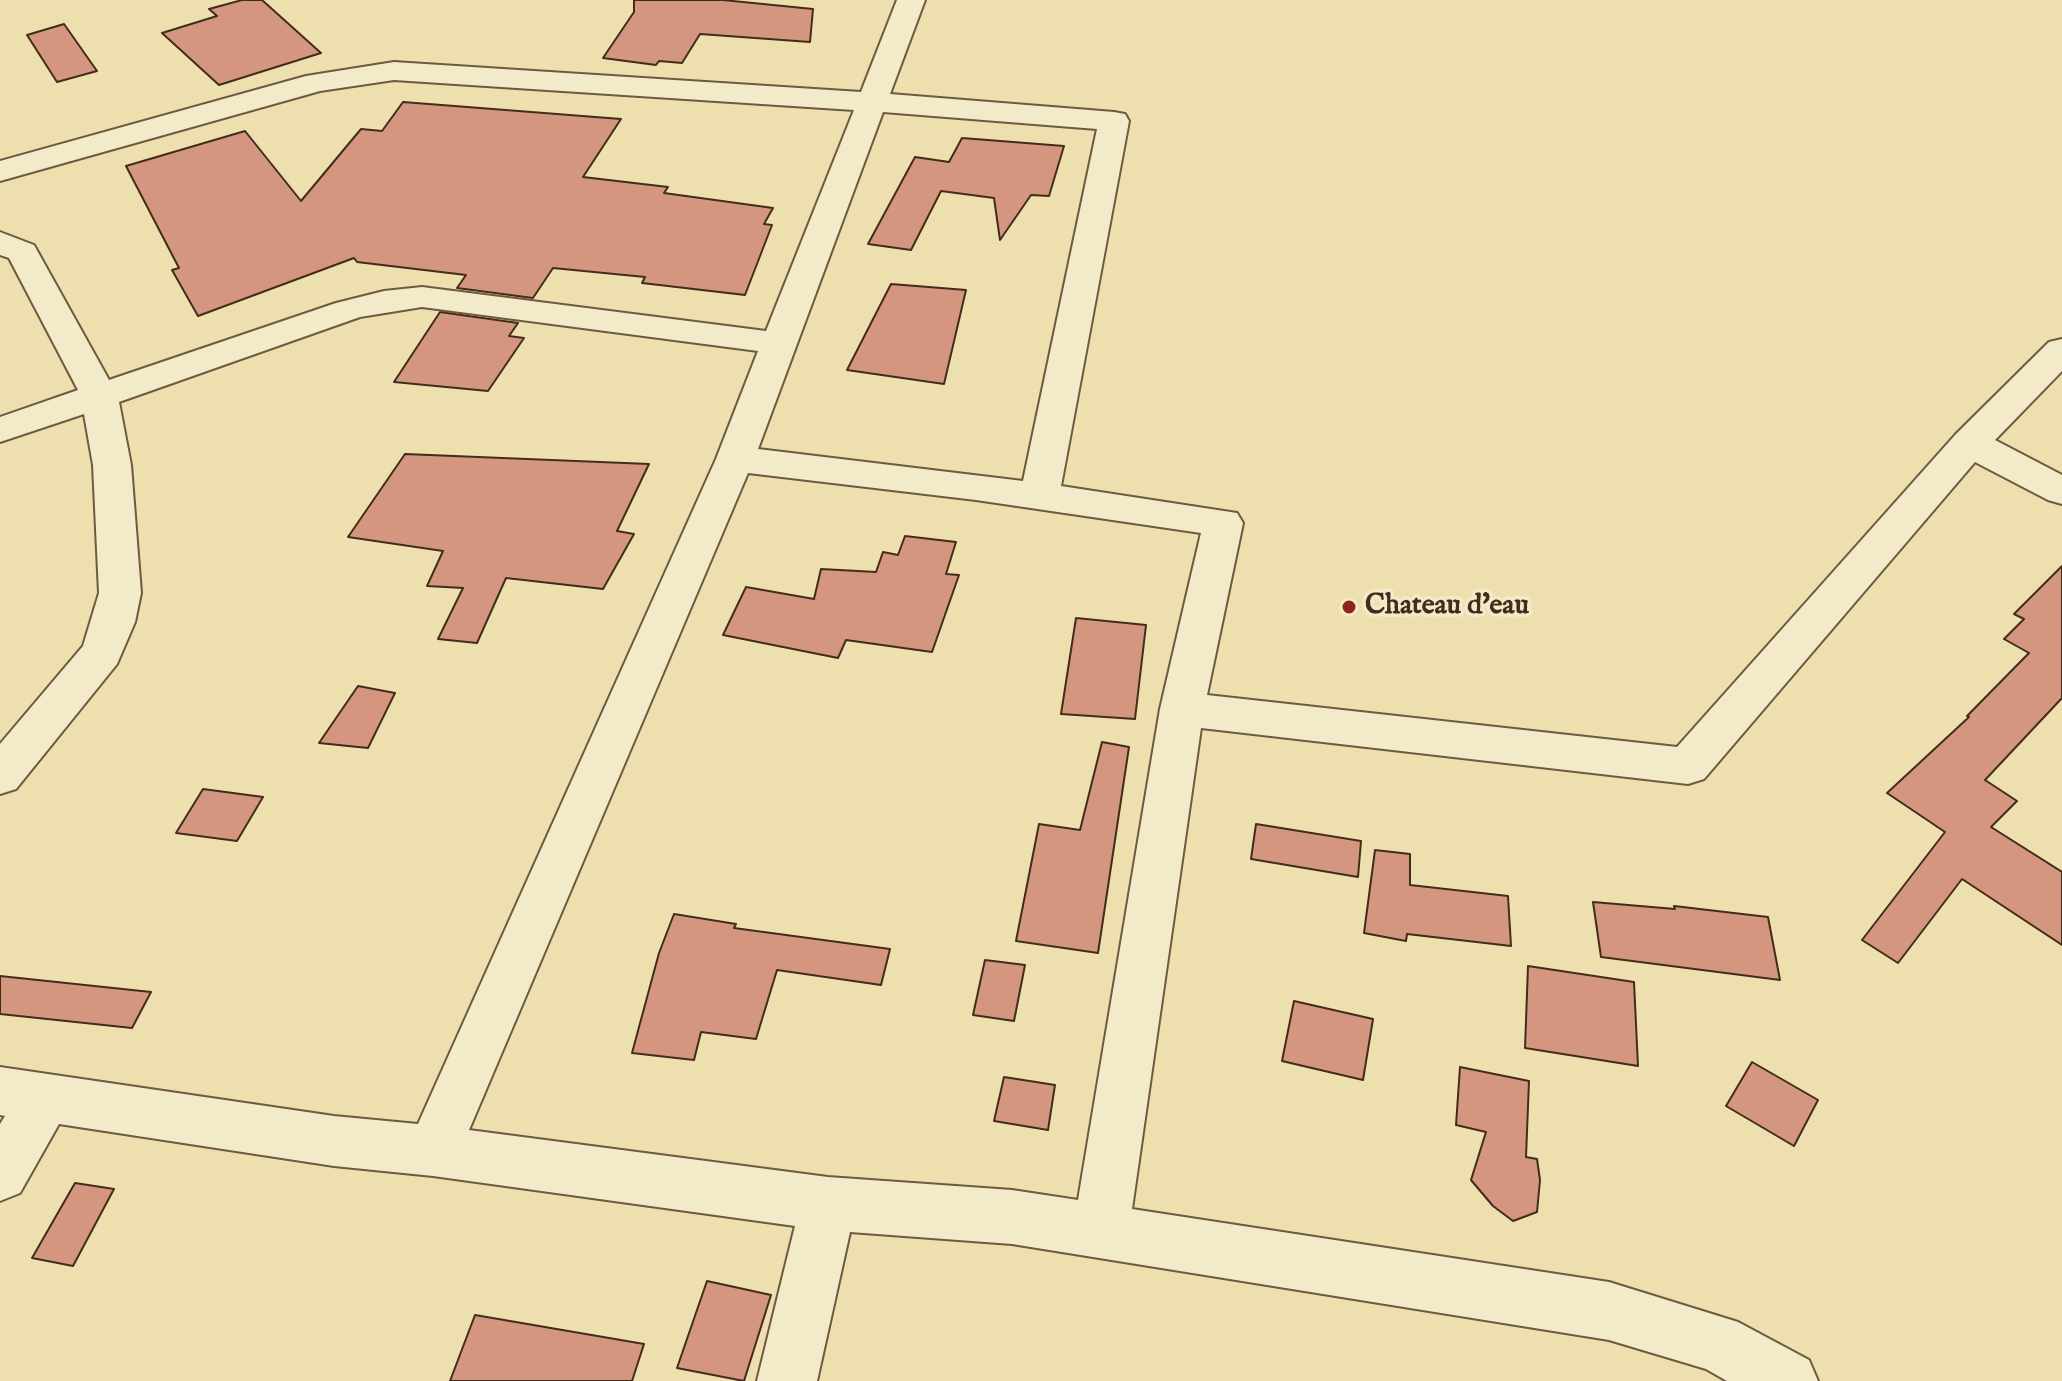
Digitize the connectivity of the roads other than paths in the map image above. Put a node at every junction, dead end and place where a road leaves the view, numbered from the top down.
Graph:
1 (911, 0) edge
2 (871, 102) junction
3 (0, 171) edge
4 (0, 242) edge
5 (778, 343) junction
6 (2062, 350) edge
7 (99, 396) junction
8 (0, 430) edge
9 (1970, 443) junction
10 (735, 459) junction
11 (2062, 491) edge
12 (1039, 496) junction
13 (1182, 709) junction
14 (0, 776) edge
15 (23, 1094) edge
16 (433, 1151) junction
17 (0, 1175) edge
18 (828, 1204) junction
19 (1101, 1230) junction
20 (787, 1381) edge
21 (1788, 1381) edge

1 - 2 street
2 - 3 street
2 - 5 street
2 - 12 street
4 - 7 street
5 - 7 street
5 - 10 street
6 - 9 street
7 - 8 street
7 - 14 street
9 - 11 street
9 - 13 street
10 - 12 street
10 - 16 street
12 - 13 street
13 - 19 street
15 - 16 street
15 - 17 street
16 - 18 street
18 - 19 street
18 - 20 street
19 - 21 street

